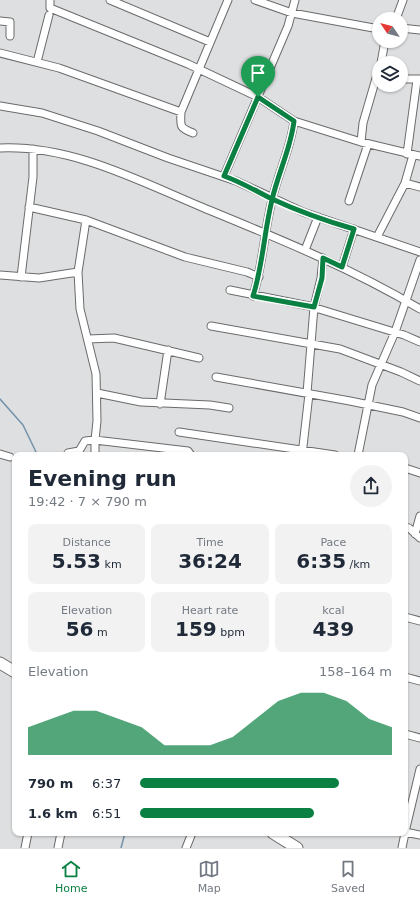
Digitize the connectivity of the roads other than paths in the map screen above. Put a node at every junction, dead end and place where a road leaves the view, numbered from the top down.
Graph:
1 (50, 0) edge
2 (110, 0) edge
3 (228, 0) edge
4 (255, 0) edge
5 (295, 0) edge
6 (403, 0) edge
7 (399, 12) edge
8 (292, 13) junction
9 (49, 15) dead end
10 (0, 21) edge
11 (372, 27) edge
12 (408, 29) edge
13 (420, 30) edge
14 (10, 36) dead end
15 (210, 42) junction
16 (0, 53) edge
17 (38, 62) junction
18 (200, 70) junction
19 (408, 79) edge
20 (418, 80) edge
21 (373, 92) edge
22 (258, 97) junction
23 (0, 106) edge
24 (181, 112) junction
25 (294, 121) junction
26 (194, 133) dead end
27 (364, 143) junction
28 (0, 148) edge
29 (33, 150) junction
30 (413, 155) edge
31 (224, 176) junction
32 (405, 183) junction
33 (420, 187) edge
34 (272, 199) junction
35 (349, 201) dead end
36 (29, 207) junction
37 (318, 217) junction
38 (86, 220) junction
39 (354, 229) junction
40 (265, 232) junction
41 (377, 237) junction
42 (305, 250) junction
43 (420, 252) edge
44 (323, 258) junction
45 (420, 260) edge
46 (342, 267) junction
47 (78, 272) junction
48 (0, 275) edge
49 (21, 277) junction
50 (259, 277) junction
51 (230, 290) dead end
52 (253, 296) junction
53 (406, 300) junction
54 (314, 307) junction
55 (420, 309) edge
56 (211, 326) dead end
57 (395, 332) junction
58 (88, 339) junction
59 (420, 342) edge
60 (312, 344) junction
61 (168, 350) junction
62 (199, 358) dead end
63 (381, 364) junction
64 (216, 377) dead end
65 (420, 381) edge
66 (97, 393) junction
67 (308, 393) junction
68 (160, 404) junction
69 (369, 405) junction
70 (229, 408) dead end
71 (420, 418) edge
72 (179, 432) dead end
73 (95, 440) junction
74 (74, 452) edge
75 (95, 452) edge
76 (189, 452) edge
77 (302, 452) edge
78 (359, 452) edge
79 (0, 454) edge
80 (10, 457) dead end
81 (408, 469) edge
82 (420, 473) edge
83 (420, 516) edge
84 (408, 528) edge
85 (417, 536) edge
86 (408, 618) edge
87 (420, 621) edge
88 (0, 663) edge
89 (12, 670) edge
90 (408, 678) edge
91 (420, 681) edge
92 (408, 735) edge
93 (420, 738) edge
94 (420, 769) edge
95 (419, 778) edge
96 (408, 792) edge
97 (413, 793) junction
98 (408, 817) edge
99 (408, 833) edge
100 (420, 835) edge
101 (27, 836) edge
102 (60, 836) edge
103 (191, 836) edge
104 (279, 836) edge
105 (404, 836) edge
106 (25, 848) edge
107 (58, 848) edge
108 (186, 848) edge
109 (297, 848) edge
110 (402, 848) edge

1 - 18 street
2 - 15 street
3 - 15 street
4 - 8 street
5 - 8 street
6 - 7 street
8 - 11 street
8 - 22 street
9 - 17 street
10 - 14 street
12 - 13 street
15 - 18 street
16 - 17 street
17 - 24 street
18 - 22 street
18 - 24 street
19 - 20 street
20 - 30 street
21 - 27 street
22 - 25 street
22 - 31 street
23 - 31 street
24 - 26 street
25 - 27 street
25 - 34 street
27 - 30 street
27 - 35 street
28 - 29 street
29 - 36 street
29 - 40 street
30 - 32 street
31 - 34 street
32 - 33 street
32 - 41 street
34 - 37 street
34 - 40 street
36 - 38 street
36 - 49 street
37 - 39 street
37 - 42 street
38 - 47 street
38 - 50 street
39 - 41 street
39 - 46 street
40 - 42 street
40 - 50 street
41 - 43 street
42 - 44 street
44 - 46 street
44 - 54 street
45 - 53 street
46 - 53 street
47 - 49 street
47 - 58 street
48 - 49 street
50 - 52 street
51 - 52 street
52 - 54 street
53 - 55 street
53 - 57 street
54 - 57 street
54 - 60 street
56 - 60 street
57 - 59 street
57 - 63 street
58 - 61 street
58 - 66 street
60 - 63 street
60 - 67 street
61 - 62 street
61 - 68 street
63 - 65 street
63 - 69 street
64 - 67 street
66 - 68 street
66 - 73 street
67 - 69 street
67 - 77 street
68 - 70 street
69 - 71 street
69 - 78 street
72 - 77 street
73 - 74 street
73 - 75 street
73 - 76 street
79 - 80 street
81 - 82 street
83 - 85 street
84 - 85 street
86 - 87 street
88 - 89 highway
90 - 91 street
92 - 93 street
94 - 95 street
95 - 97 street
96 - 97 street
97 - 98 street
99 - 100 street
101 - 106 street
102 - 107 street
103 - 108 street
104 - 109 highway
105 - 110 street

